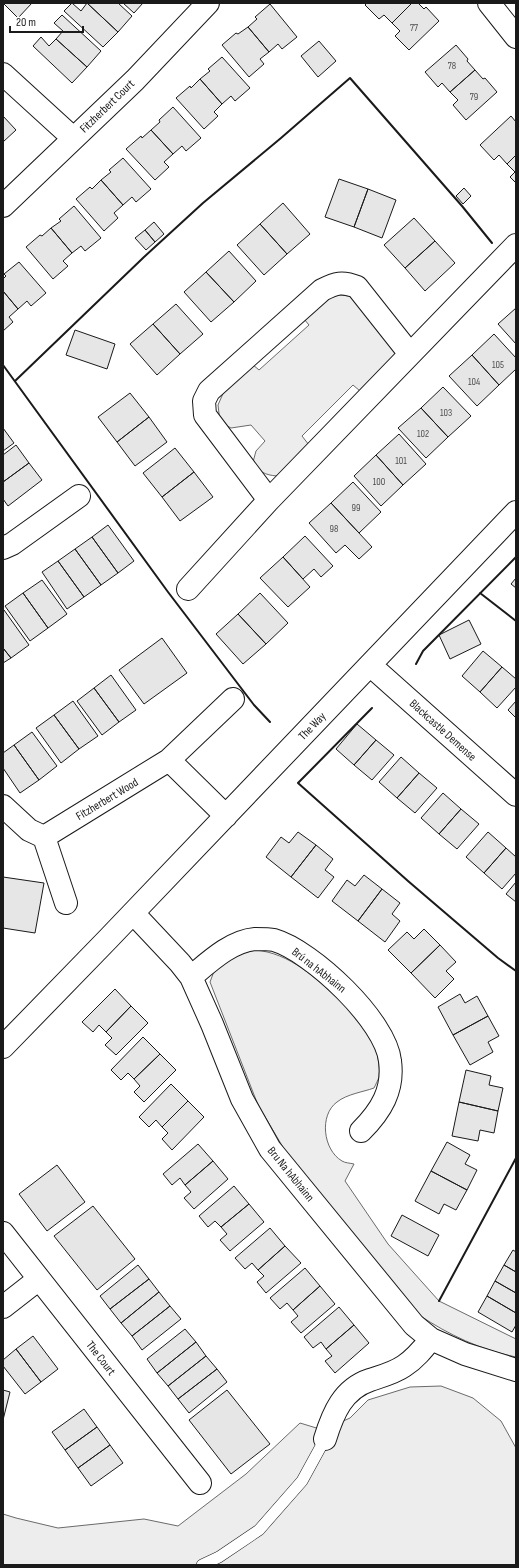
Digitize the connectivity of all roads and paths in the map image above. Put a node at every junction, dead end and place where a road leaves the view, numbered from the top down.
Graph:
1 (208, 3) edge
2 (489, 3) edge
3 (516, 37) edge
4 (3, 74) edge
5 (73, 138) junction
6 (3, 206) edge
7 (516, 245) edge
8 (410, 354) junction
9 (79, 496) dead end
10 (269, 500) junction
11 (516, 512) edge
12 (3, 548) edge
13 (188, 589) dead end
14 (370, 665) junction
15 (233, 699) dead end
16 (169, 760) junction
17 (516, 795) edge
18 (3, 806) edge
19 (226, 816) junction
20 (44, 837) junction
21 (66, 903) dead end
22 (133, 913) junction
23 (191, 977) junction
24 (3, 1047) edge
25 (361, 1131) dead end
26 (3, 1233) edge
27 (39, 1279) junction
28 (3, 1307) edge
29 (431, 1339) junction
30 (516, 1370) edge
31 (325, 1438) joint
32 (200, 1483) dead end
33 (202, 1565) edge

1 - 5 street, Fitzherbert Court
2 - 3 street
4 - 5 street
5 - 6 street, Fitzherbert Court
7 - 8 street
8 - 10 street
8 - 10 street
9 - 12 street
10 - 13 street
11 - 14 street, The Way
14 - 17 street, Blackcastle Demense
14 - 19 street, The Way
15 - 16 street, Fitzherbert Wood
16 - 19 street
16 - 20 street, Fitzherbert Wood
18 - 20 street
19 - 22 street, The Way
20 - 21 street
22 - 23 street, Bru Na hAbhainn
22 - 24 street, The Way
23 - 25 street, Brú na hAbhainn
23 - 29 street, Bru Na hAbhainn
26 - 27 street, The Court
27 - 28 street
27 - 32 street, The Court
29 - 30 street, Bru Na hAbhainn
29 - 31 street
31 - 33 lane

